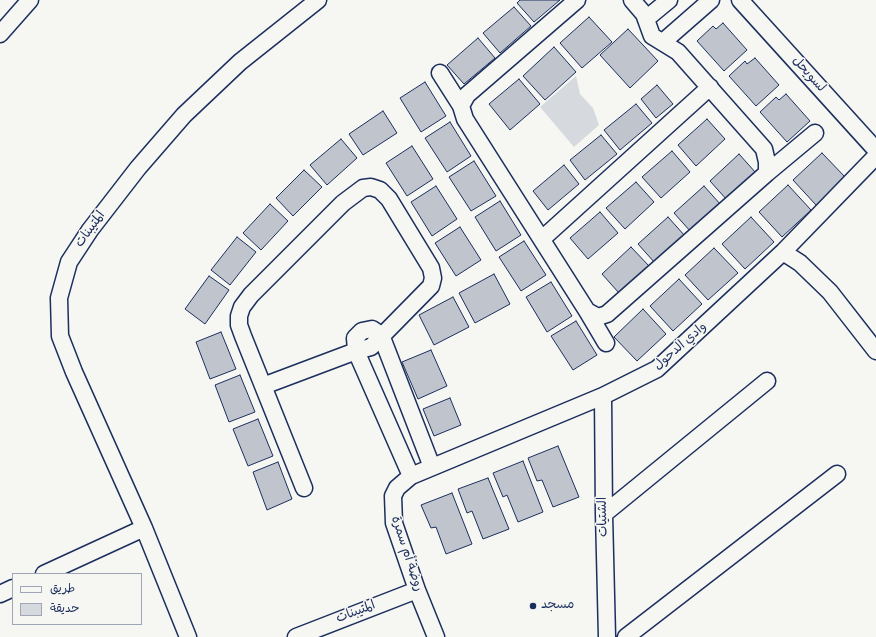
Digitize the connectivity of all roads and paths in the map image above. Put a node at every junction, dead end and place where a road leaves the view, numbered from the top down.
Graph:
1 (30, 0) edge
2 (318, 0) edge
3 (577, 0) edge
4 (632, 0) edge
5 (669, 0) edge
6 (711, 0) edge
7 (740, 0) edge
8 (646, 19) junction
9 (0, 34) edge
10 (663, 42) junction
11 (440, 73) dead end
12 (710, 87) junction
13 (460, 106) junction
14 (815, 133) dead end
15 (876, 150) edge
16 (876, 156) edge
17 (767, 173) junction
18 (542, 240) junction
19 (783, 252) junction
20 (587, 311) junction
21 (381, 335) junction
22 (606, 343) dead end
23 (356, 351) junction
24 (876, 351) edge
25 (766, 381) dead end
26 (263, 386) junction
27 (603, 396) junction
28 (432, 467) junction
29 (837, 474) dead end
30 (411, 476) junction
31 (304, 488) dead end
32 (604, 514) junction
33 (144, 528) junction
34 (46, 573) edge
35 (12, 588) edge
36 (417, 590) junction
37 (0, 594) edge
38 (188, 637) edge
39 (296, 637) edge
40 (436, 637) edge
41 (607, 637) edge
42 (626, 637) edge

1 - 9 street
2 - 33 street, المتيبنات
3 - 13 street
4 - 8 street
5 - 8 street
6 - 10 street
7 - 15 street, لسويحل
8 - 10 street
10 - 12 street
11 - 13 street
12 - 17 street
12 - 18 street
13 - 18 street
14 - 17 street
16 - 19 street, وادي الدحول
17 - 20 street
18 - 20 street
19 - 24 street
19 - 27 street, وادي الدحول
20 - 22 street
21 - 23 street
21 - 26 street
21 - 28 street
23 - 26 street
23 - 30 street
25 - 32 street
26 - 31 street
27 - 28 street, وادي الدحول
27 - 32 street, الشتيات
28 - 30 street, وادي الدحول
29 - 42 street
30 - 36 street, روضة أم سمرة
32 - 41 street, الشتيات
33 - 34 street
33 - 38 street, المتيبنات
35 - 37 street
36 - 39 street, المتيبنات
36 - 40 street, روضة أم سمرة

